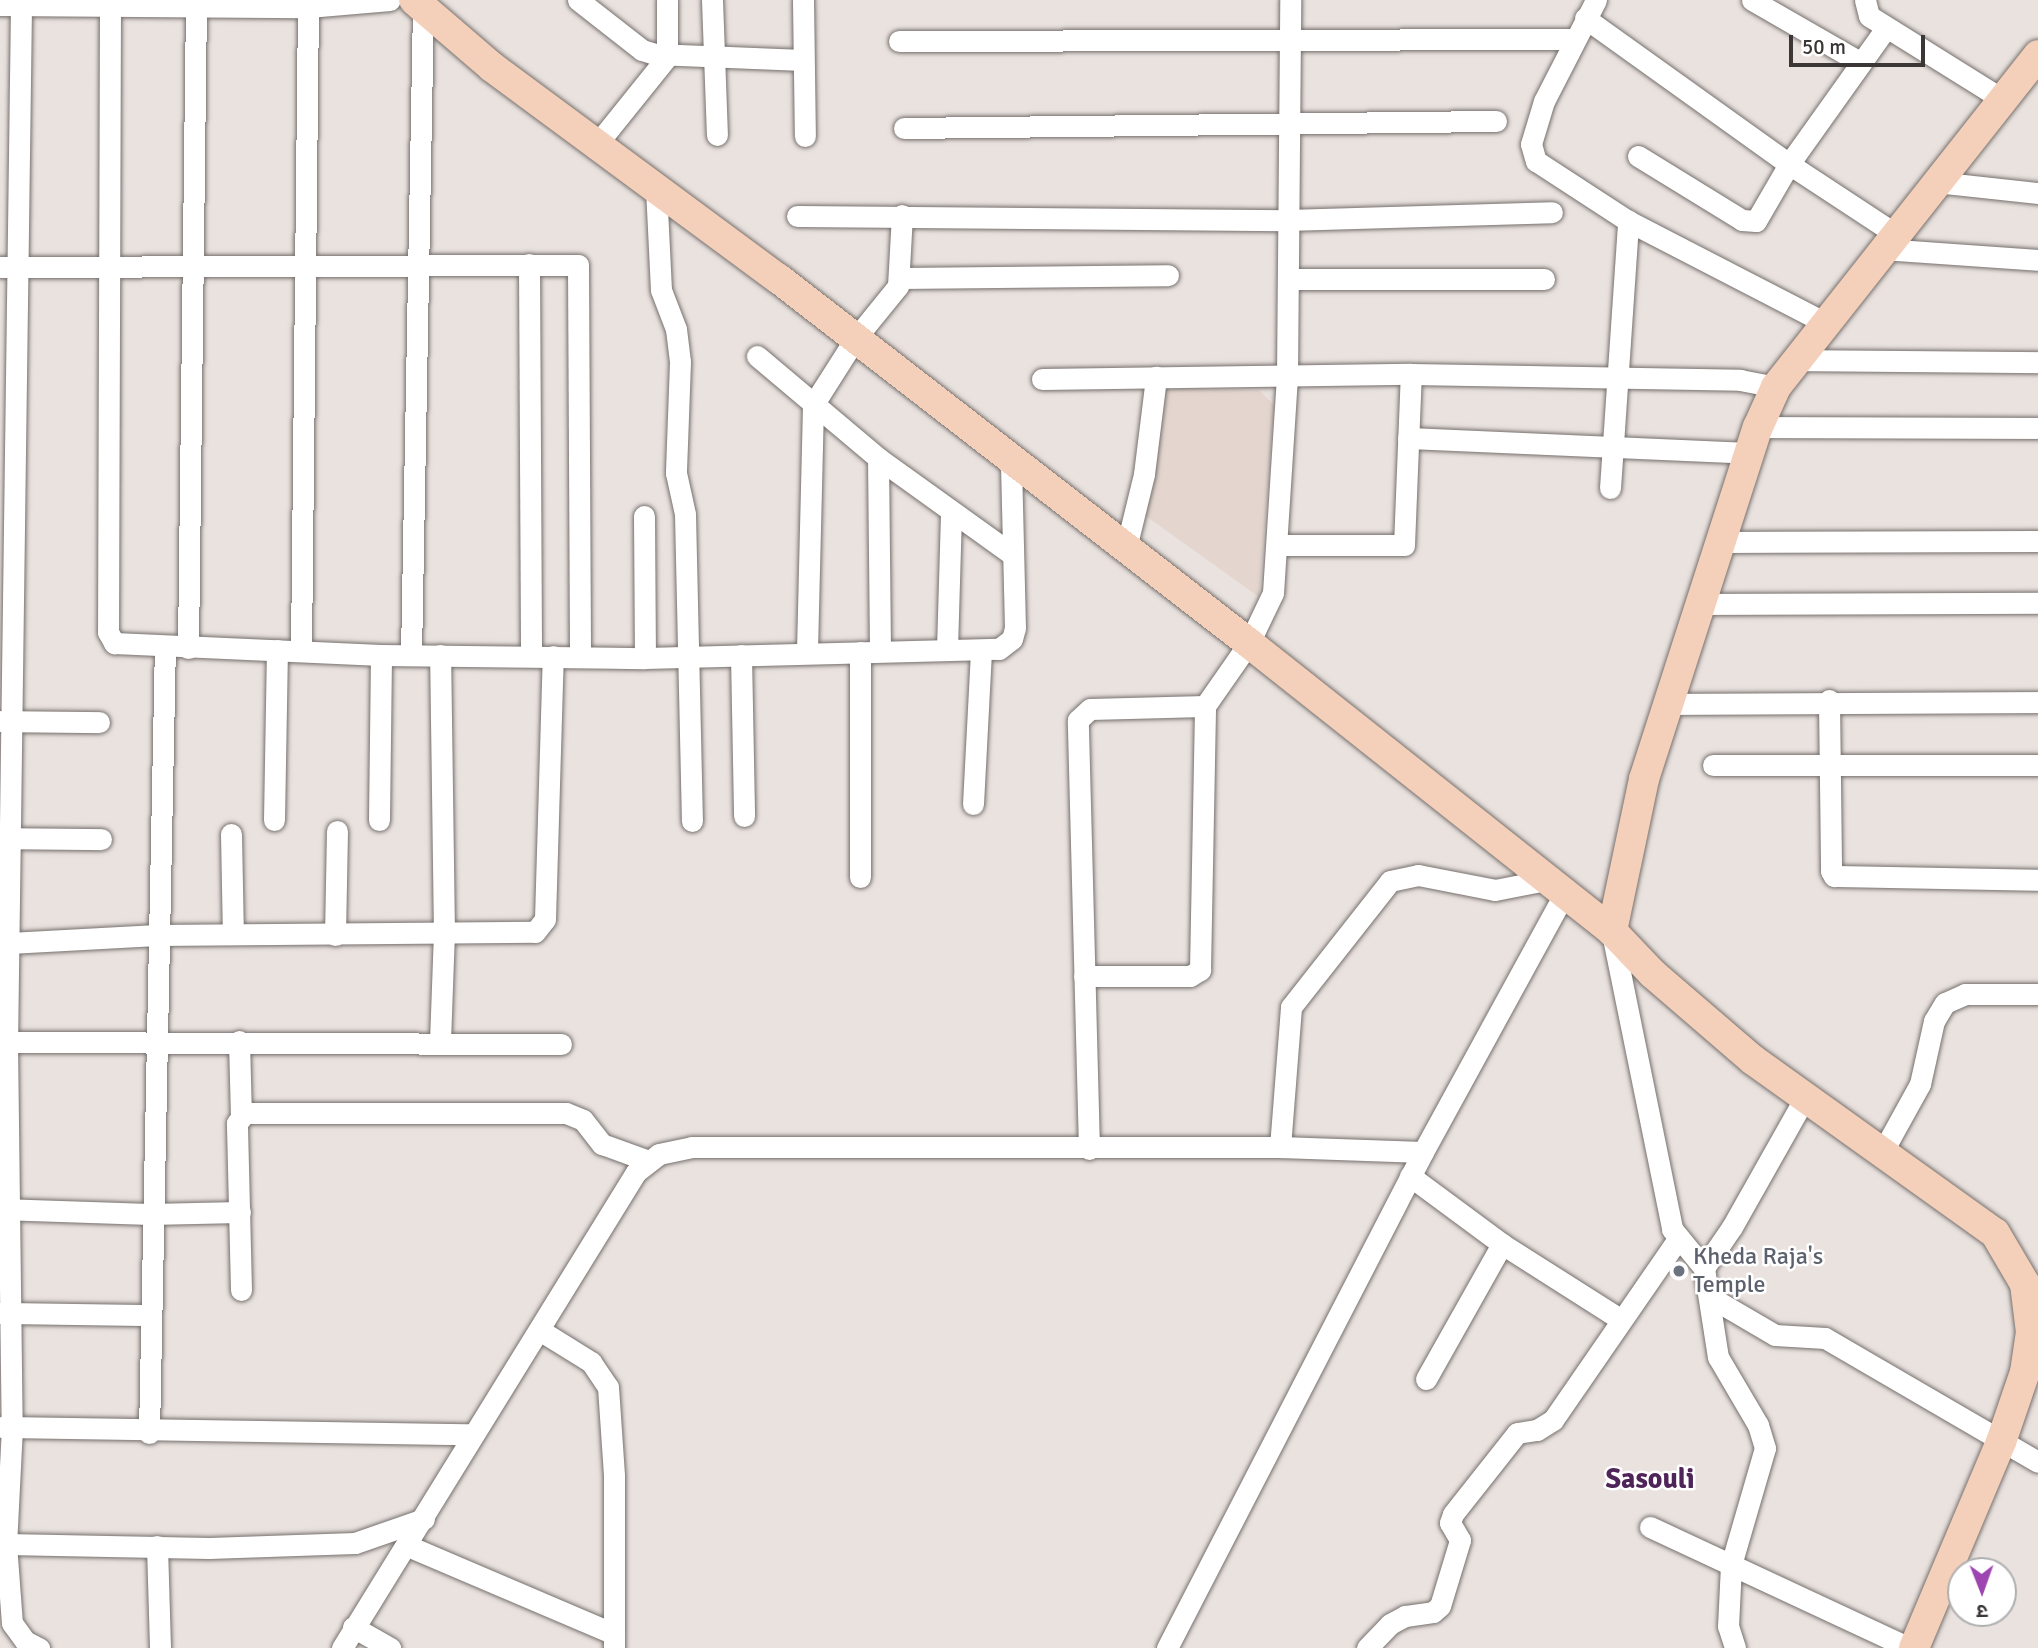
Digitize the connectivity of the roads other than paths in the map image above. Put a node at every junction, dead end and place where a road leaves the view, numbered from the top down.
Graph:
1 (390, 0) edge
2 (578, 0) edge
3 (667, 0) edge
4 (712, 0) edge
5 (803, 0) edge
6 (1290, 0) edge
7 (1752, 0) edge
8 (1862, 2) edge
9 (70, 3) edge
10 (418, 4) edge
11 (10, 5) edge
12 (110, 5) junction
13 (196, 6) junction
14 (308, 7) junction
15 (1590, 9) edge
16 (1886, 28) junction
17 (1289, 37) junction
18 (1573, 39) junction
19 (899, 41) dead end
20 (2038, 55) edge
21 (667, 57) junction
22 (713, 58) junction
23 (803, 60) junction
24 (1860, 62) junction
25 (2002, 99) junction
26 (1496, 121) dead end
27 (1290, 124) junction
28 (904, 128) dead end
29 (717, 135) dead end
30 (805, 136) dead end
31 (597, 144) junction
32 (1638, 156) dead end
33 (1789, 164) junction
34 (1936, 182) junction
35 (656, 188) junction
36 (2038, 193) edge
37 (1552, 212) dead end
38 (902, 215) junction
39 (797, 216) dead end
40 (1287, 220) junction
41 (1628, 221) junction
42 (1888, 241) junction
43 (2038, 260) edge
44 (418, 263) junction
45 (303, 264) junction
46 (529, 264) junction
47 (109, 266) junction
48 (10, 267) edge
49 (193, 267) junction
50 (1168, 275) dead end
51 (900, 278) junction
52 (1290, 279) junction
53 (1544, 279) dead end
54 (1826, 323) junction
55 (855, 339) junction
56 (757, 356) dead end
57 (1794, 360) junction
58 (2038, 362) edge
59 (1411, 374) junction
60 (1287, 376) junction
61 (1616, 376) junction
62 (1156, 377) junction
63 (1042, 379) dead end
64 (1776, 387) junction
65 (813, 405) junction
66 (2038, 428) edge
67 (1408, 438) junction
68 (1754, 440) junction
69 (1611, 448) junction
70 (878, 458) junction
71 (1011, 459) junction
72 (1610, 488) dead end
73 (951, 515) junction
74 (644, 516) dead end
75 (2038, 541) edge
76 (1721, 542) junction
77 (1277, 545) junction
78 (1126, 548) junction
79 (1013, 555) junction
80 (2038, 603) edge
81 (1701, 604) junction
82 (1249, 643) junction
83 (165, 646) junction
84 (188, 648) junction
85 (947, 649) junction
86 (276, 650) junction
87 (301, 650) junction
88 (981, 650) junction
89 (807, 651) junction
90 (870, 651) junction
91 (381, 655) junction
92 (411, 655) junction
93 (440, 655) junction
94 (531, 655) junction
95 (580, 655) junction
96 (741, 655) junction
97 (553, 656) junction
98 (690, 657) junction
99 (645, 658) junction
100 (1829, 700) junction
101 (2038, 702) edge
102 (1668, 704) junction
103 (1205, 706) junction
104 (5, 721) edge
105 (99, 722) dead end
106 (1713, 765) dead end
107 (2038, 765) edge
108 (1828, 766) junction
109 (973, 804) dead end
110 (744, 816) dead end
111 (274, 820) dead end
112 (379, 820) dead end
113 (692, 821) dead end
114 (337, 831) dead end
115 (231, 835) dead end
116 (6, 838) edge
117 (101, 839) dead end
118 (860, 877) dead end
119 (2038, 880) edge
120 (1556, 887) junction
121 (1612, 931) junction
122 (233, 934) junction
123 (444, 934) junction
124 (157, 935) junction
125 (335, 936) junction
126 (6, 951) edge
127 (1084, 976) junction
128 (2038, 994) edge
129 (158, 1040) junction
130 (239, 1041) junction
131 (440, 1041) junction
132 (7, 1042) junction
133 (561, 1044) dead end
134 (1804, 1099) junction
135 (240, 1116) junction
136 (1280, 1147) junction
137 (1089, 1149) junction
138 (1423, 1152) junction
139 (1883, 1152) junction
140 (649, 1160) junction
141 (1410, 1176) junction
142 (5, 1209) edge
143 (240, 1212) junction
144 (150, 1214) junction
145 (1677, 1240) junction
146 (1502, 1244) junction
147 (1704, 1268) junction
148 (241, 1290) dead end
149 (1710, 1297) junction
150 (5, 1313) edge
151 (149, 1315) junction
152 (1620, 1319) junction
153 (541, 1331) junction
154 (2035, 1331) edge
155 (1426, 1379) dead end
156 (6, 1427) edge
157 (149, 1433) junction
158 (471, 1434) junction
159 (2001, 1442) junction
160 (2038, 1462) edge
161 (424, 1519) junction
162 (1650, 1527) dead end
163 (6, 1544) junction
164 (157, 1546) junction
165 (408, 1546) junction
166 (1731, 1565) junction
167 (353, 1627) junction
168 (8, 1630) edge
169 (614, 1641) edge
170 (36, 1647) edge
171 (160, 1648) edge
172 (342, 1648) edge
173 (390, 1648) edge
174 (1167, 1648) edge
175 (1367, 1648) edge
176 (1735, 1648) edge
177 (1912, 1648) edge

1 - 14 street
2 - 21 street
3 - 21 street
4 - 22 street
5 - 23 street
6 - 17 street
7 - 24 street
8 - 16 street
9 - 11 street
9 - 12 street
10 - 31 main road
10 - 44 street
11 - 48 street
12 - 13 street
12 - 47 street
13 - 14 street
13 - 49 street
14 - 45 street
15 - 18 street
15 - 33 street
16 - 24 street
16 - 25 street
17 - 18 street
17 - 19 street
17 - 27 street
18 - 41 street
20 - 25 main road
21 - 22 street
21 - 31 street
22 - 23 street
22 - 29 street
23 - 30 street
24 - 33 street
25 - 34 main road
26 - 27 street
27 - 28 street
27 - 40 street
31 - 35 main road
32 - 33 street
33 - 42 street
34 - 36 street
34 - 42 main road
35 - 55 main road
35 - 98 street
37 - 40 street
38 - 39 street
38 - 40 street
38 - 51 street
40 - 52 street
41 - 54 street
41 - 61 street
42 - 43 street
42 - 54 main road
44 - 45 street
44 - 46 street
44 - 92 street
45 - 49 street
45 - 87 street
46 - 94 street
46 - 95 street
47 - 48 street
47 - 49 street
47 - 83 street
48 - 104 street
49 - 84 street
50 - 51 street
51 - 55 street
52 - 53 street
52 - 60 street
54 - 57 main road
55 - 65 street
55 - 71 main road
56 - 65 street
57 - 58 street
57 - 64 main road
59 - 60 street
59 - 61 street
59 - 67 street
60 - 62 street
60 - 77 street
61 - 64 street
61 - 69 street
62 - 63 street
62 - 78 street
64 - 68 main road
65 - 70 street
65 - 89 street
66 - 68 street
67 - 69 street
67 - 77 street
68 - 69 street
68 - 76 main road
69 - 72 street
70 - 73 street
70 - 90 street
71 - 78 main road
71 - 79 street
73 - 79 street
73 - 85 street
74 - 99 street
75 - 76 street
76 - 81 main road
77 - 82 street
78 - 82 main road
79 - 88 street
80 - 81 street
81 - 102 main road
82 - 103 street
82 - 120 main road
83 - 84 street
83 - 124 street
84 - 86 street
85 - 88 street
85 - 90 street
86 - 87 street
86 - 111 street
87 - 91 street
88 - 109 street
89 - 90 street
89 - 96 street
90 - 118 street
91 - 92 street
91 - 112 street
92 - 93 street
93 - 94 street
93 - 123 street
94 - 97 street
95 - 97 street
95 - 99 street
96 - 98 street
96 - 110 street
97 - 123 street
98 - 99 street
98 - 113 street
100 - 101 street
100 - 102 street
100 - 108 street
102 - 121 main road
103 - 127 street
103 - 127 street
104 - 105 street
104 - 116 street
106 - 108 street
107 - 108 street
108 - 119 street
114 - 125 street
115 - 122 street
116 - 117 street
116 - 126 street
120 - 121 main road
120 - 136 street
120 - 138 street
121 - 134 main road
121 - 145 street
122 - 124 street
122 - 125 street
123 - 125 street
123 - 131 street
124 - 126 street
124 - 129 street
126 - 132 street
127 - 137 street
128 - 139 street
129 - 130 street
129 - 132 street
129 - 144 street
130 - 131 street
130 - 135 street
131 - 133 street
132 - 142 street
134 - 139 main road
134 - 147 street
135 - 140 street
135 - 143 street
136 - 137 street
136 - 138 street
137 - 140 street
138 - 141 street
139 - 154 main road
140 - 153 street
141 - 146 street
141 - 174 street
142 - 144 street
142 - 150 street
143 - 144 street
143 - 148 street
144 - 151 street
145 - 147 street
145 - 152 street
146 - 152 street
146 - 155 street
147 - 149 street
149 - 159 street
149 - 166 street
150 - 151 street
150 - 156 street
151 - 157 street
152 - 175 street
153 - 158 street
153 - 169 street
154 - 159 main road
156 - 157 street
156 - 163 street
157 - 158 street
158 - 161 street
159 - 160 street
159 - 177 main road
161 - 164 street
161 - 165 street
162 - 166 street
163 - 164 street
163 - 168 street
164 - 171 street
165 - 167 street
165 - 169 street
166 - 176 street
166 - 177 street
167 - 172 street
167 - 173 street
168 - 170 street

